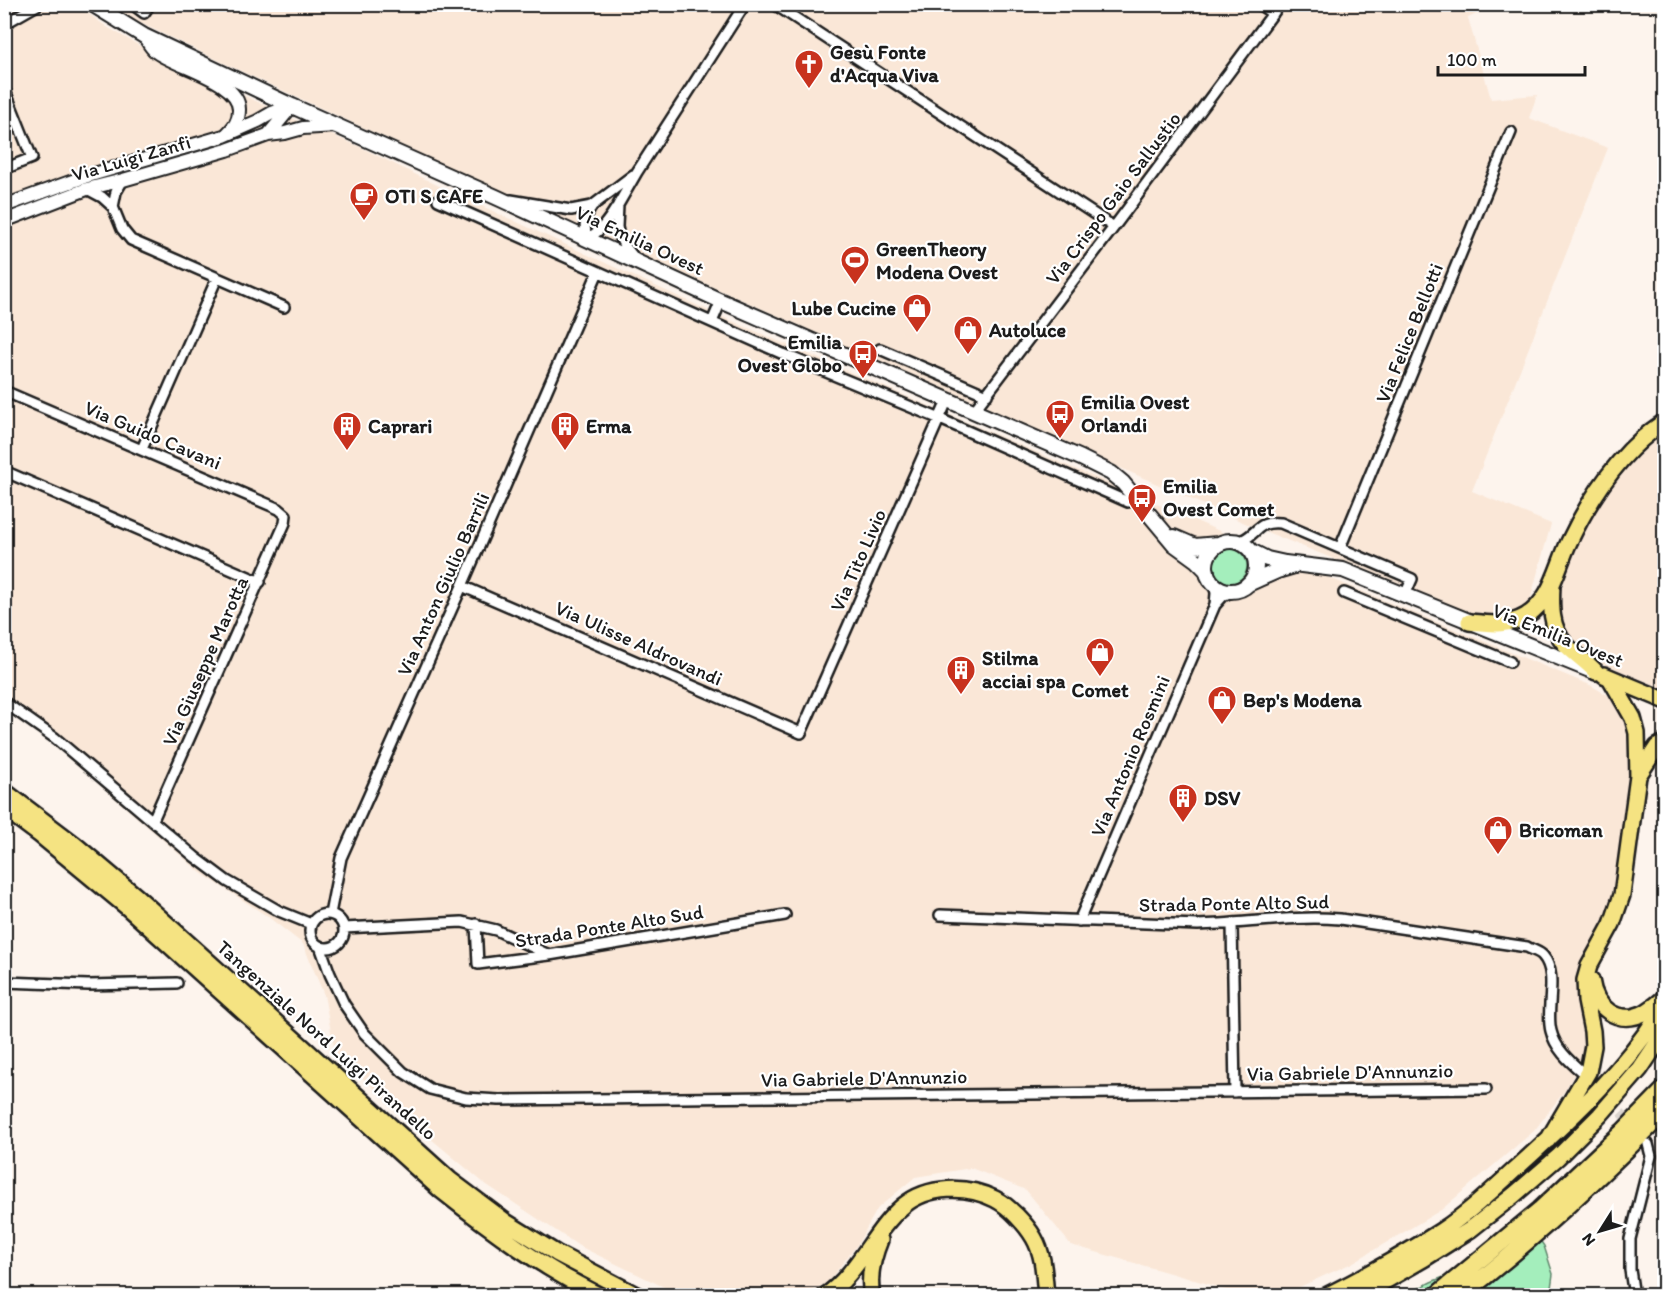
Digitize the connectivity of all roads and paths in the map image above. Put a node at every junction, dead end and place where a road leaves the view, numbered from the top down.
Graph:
1 (39, 4) edge
2 (92, 4) edge
3 (132, 4) edge
4 (150, 4) edge
5 (745, 4) edge
6 (774, 4) edge
7 (1259, 4) edge
8 (1280, 4) edge
9 (1273, 14) junction
10 (4, 24) edge
11 (144, 36) junction
12 (4, 88) edge
13 (292, 106) junction
14 (336, 126) junction
15 (1511, 132) dead end
16 (268, 135) junction
17 (224, 136) junction
18 (4, 169) edge
19 (637, 172) junction
20 (123, 180) junction
21 (87, 189) junction
22 (496, 197) junction
23 (438, 200) dead end
24 (618, 205) junction
25 (4, 206) edge
26 (592, 206) junction
27 (113, 207) junction
28 (4, 221) edge
29 (1114, 227) junction
30 (588, 239) junction
31 (640, 264) junction
32 (598, 272) junction
33 (217, 278) junction
34 (721, 301) junction
35 (284, 307) dead end
36 (712, 322) junction
37 (880, 349) dead end
38 (4, 391) edge
39 (987, 395) junction
40 (947, 401) junction
41 (973, 412) junction
42 (940, 419) junction
43 (1665, 422) edge
44 (142, 449) junction
45 (4, 471) edge
46 (1128, 502) dead end
47 (286, 515) joint
48 (1159, 524) junction
49 (1218, 544) junction
50 (1247, 545) junction
51 (1340, 548) junction
52 (1299, 565) junction
53 (1207, 571) junction
54 (260, 582) junction
55 (1214, 584) junction
56 (1247, 584) junction
57 (1552, 585) junction
58 (462, 586) junction
59 (1233, 591) junction
60 (1344, 593) dead end
61 (1405, 595) junction
62 (1215, 605) junction
63 (1468, 622) junction
64 (1461, 642) junction
65 (1510, 662) dead end
66 (1603, 675) junction
67 (1665, 700) edge
68 (4, 702) edge
69 (801, 733) joint
70 (1665, 743) edge
71 (1638, 776) junction
72 (4, 791) edge
73 (4, 808) edge
74 (153, 820) junction
75 (330, 914) junction
76 (784, 915) dead end
77 (940, 915) dead end
78 (1079, 921) junction
79 (311, 924) junction
80 (476, 924) junction
81 (1232, 924) junction
82 (344, 928) junction
83 (320, 946) junction
84 (549, 955) junction
85 (1593, 960) junction
86 (4, 982) edge
87 (177, 983) dead end
88 (1665, 998) edge
89 (1665, 1006) edge
90 (1665, 1033) edge
91 (1665, 1049) edge
92 (1640, 1069) junction
93 (1581, 1072) tunnel mouth
94 (1486, 1089) dead end
95 (1665, 1090) edge
96 (1235, 1092) junction
97 (1665, 1112) edge
98 (1548, 1140) junction
99 (1648, 1144) dead end
100 (890, 1219) junction
101 (600, 1296) edge
102 (638, 1296) edge
103 (825, 1296) edge
104 (872, 1296) edge
105 (1046, 1296) edge
106 (1326, 1296) edge
107 (1359, 1296) edge
108 (1436, 1296) edge
109 (1460, 1296) edge
110 (1634, 1296) edge

1 - 10 street
2 - 11 main road, Via Emilia Ovest
3 - 4 street
5 - 19 street
6 - 29 street
7 - 9 street
8 - 9 street, Via Crispo Gaio Sallustio
9 - 29 street, Via Crispo Gaio Sallustio
11 - 13 main road, Via Emilia Ovest
11 - 17 street
12 - 18 street
13 - 14 main road, Via Emilia Ovest
13 - 16 street
13 - 17 street, Via Luigi Zanfi
14 - 16 street, Via Luigi Zanfi
14 - 22 main road, Via Emilia Ovest
15 - 51 street, Via Felice Bellotti
16 - 20 street, Via Luigi Zanfi
17 - 25 street, Via Luigi Zanfi
19 - 24 street
19 - 26 street
20 - 21 street, Via Luigi Zanfi
20 - 27 street
21 - 27 street
21 - 28 street, Via Luigi Zanfi
22 - 26 street
22 - 30 main road, Via Emilia Ovest
23 - 32 street
24 - 30 street
24 - 31 street
26 - 30 street
27 - 33 street
29 - 39 street, Via Crispo Gaio Sallustio
30 - 31 main road, Via Emilia Ovest
31 - 34 main road, Via Emilia Ovest
32 - 36 street
32 - 58 street, Via Anton Giulio Barrili
33 - 35 street
33 - 44 street
34 - 36 street
34 - 40 main road, Via Emilia Ovest
36 - 42 street
37 - 39 street
38 - 44 street, Via Guido Cavani
39 - 41 street, Via Crispo Gaio Sallustio
40 - 41 main road, Via Emilia Ovest
40 - 42 street, Via Tito Livio
41 - 48 main road, Via Emilia Ovest
42 - 46 street
42 - 69 street, Via Tito Livio
43 - 57 main road
44 - 47 street, Via Guido Cavani
45 - 54 street
47 - 54 street, Via Giuseppe Marotta
48 - 49 main road, Via Emilia Ovest
48 - 53 main road, Via Emilia Ovest
49 - 50 main road
49 - 53 main road
50 - 51 street
50 - 52 main road, Via Emilia Ovest
50 - 56 main road
51 - 61 street
52 - 56 main road, Via Emilia Ovest
52 - 61 main road, Via Emilia Ovest
53 - 55 main road
54 - 74 street, Via Giuseppe Marotta
55 - 59 main road
55 - 62 street
56 - 59 main road
57 - 63 main road
57 - 66 main road
58 - 69 street, Via Ulisse Aldrovandi
58 - 75 street, Via Anton Giulio Barrili
59 - 62 street
60 - 64 street
61 - 63 main road, Via Emilia Ovest
62 - 78 street, Via Antonio Rosmini
63 - 64 street, Via Emilia Ovest
63 - 66 main road, Via Emilia Ovest
64 - 65 street
66 - 67 main road, Via Emilia Ovest
66 - 71 main road
68 - 74 street
70 - 71 main road
71 - 85 main road
72 - 102 main road, Tangenziale Nord Luigi Pirandello
73 - 101 main road, Tangenziale Nord Luigi Pirandello
74 - 79 street
75 - 79 street
75 - 82 street
76 - 84 street, Strada Ponte Alto Sud
77 - 78 street, Strada Ponte Alto Sud
78 - 81 street, Strada Ponte Alto Sud
79 - 83 street
80 - 82 street
80 - 84 street
80 - 84 street, Strada Ponte Alto Sud
81 - 93 street, Strada Ponte Alto Sud
81 - 96 street
82 - 83 street
83 - 96 street, Via Gabriele D'Annunzio
85 - 88 main road
85 - 98 main road
86 - 87 street
89 - 98 main road
90 - 92 main road
91 - 92 main road
92 - 107 main road
94 - 96 street, Via Gabriele D'Annunzio
95 - 108 highway
97 - 109 highway
98 - 106 main road
99 - 110 street
100 - 103 main road
100 - 104 main road
100 - 105 main road

